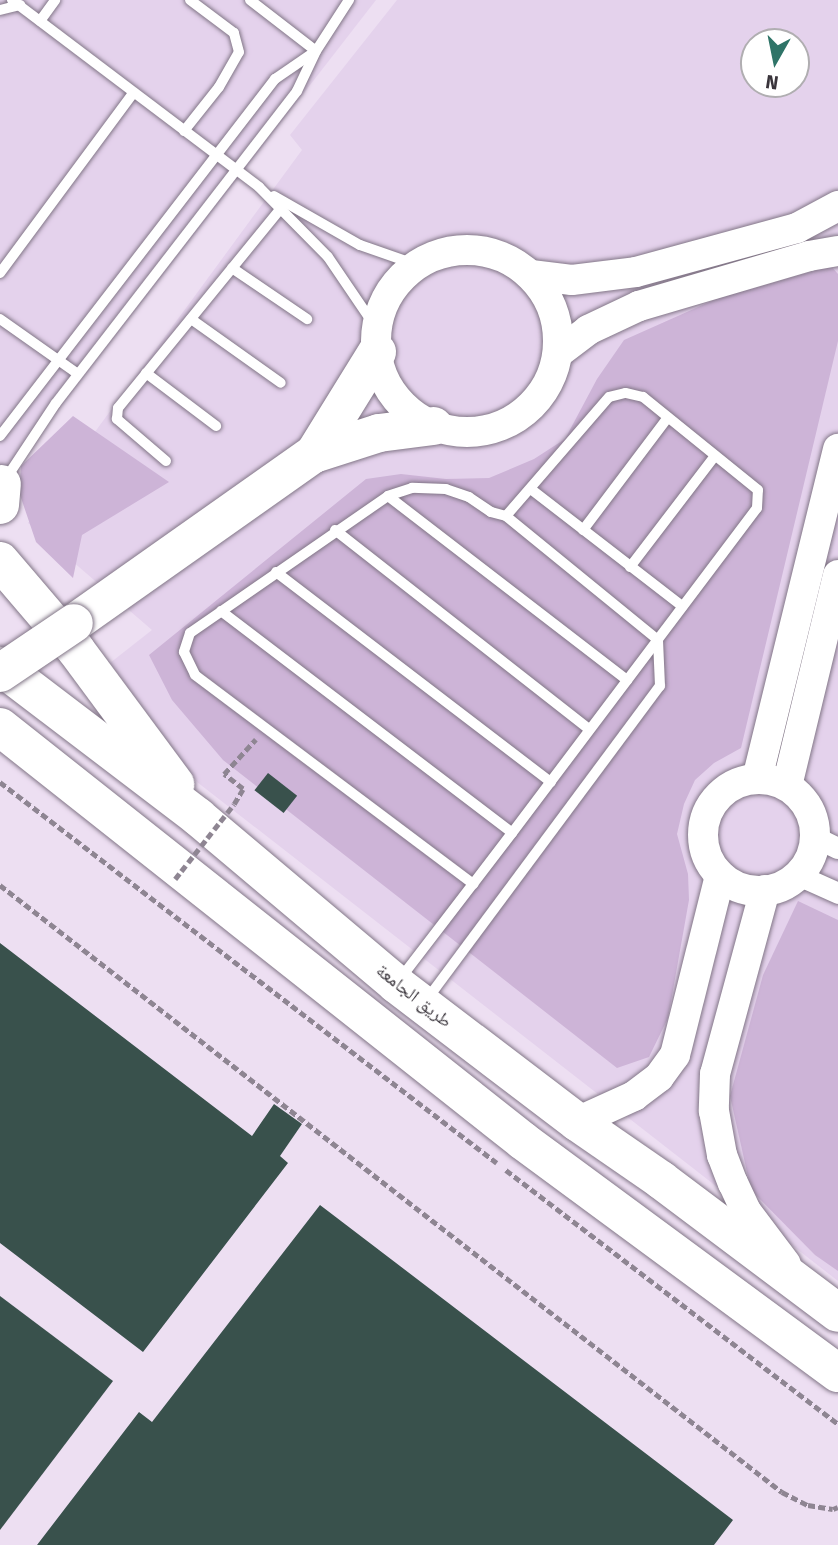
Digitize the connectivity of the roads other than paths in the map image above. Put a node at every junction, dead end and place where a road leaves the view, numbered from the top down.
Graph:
1 (55, 0) edge
2 (190, 0) edge
3 (250, 0) edge
4 (349, 0) edge
5 (16, 3) edge
6 (0, 10) edge
7 (40, 21) junction
8 (316, 51) junction
9 (133, 93) junction
10 (184, 131) junction
11 (216, 153) junction
12 (235, 167) junction
13 (259, 187) junction
14 (838, 206) edge
15 (281, 208) junction
16 (838, 251) edge
17 (417, 265) junction
18 (232, 268) junction
19 (0, 273) edge
20 (531, 275) junction
21 (0, 318) edge
22 (191, 318) junction
23 (307, 320) dead end
24 (377, 340) junction
25 (558, 353) junction
26 (57, 362) junction
27 (146, 373) junction
28 (78, 374) junction
29 (281, 383) dead end
30 (668, 417) junction
31 (216, 426) dead end
32 (434, 426) junction
33 (0, 436) edge
34 (838, 449) edge
35 (314, 454) junction
36 (715, 456) junction
37 (166, 461) dead end
38 (531, 491) junction
39 (1, 492) edge
40 (388, 496) junction
41 (506, 516) junction
42 (335, 530) junction
43 (583, 530) junction
44 (0, 561) edge
45 (631, 567) junction
46 (276, 572) junction
47 (838, 575) edge
48 (682, 606) junction
49 (222, 611) junction
50 (658, 640) junction
51 (0, 666) edge
52 (0, 673) edge
53 (627, 680) junction
54 (0, 727) edge
55 (589, 730) junction
56 (757, 779) junction
57 (551, 782) junction
58 (787, 786) junction
59 (198, 817) junction
60 (512, 833) junction
61 (827, 843) edge
62 (798, 875) junction
63 (720, 876) junction
64 (473, 884) junction
65 (765, 890) junction
66 (838, 893) edge
67 (410, 994) junction
68 (577, 1122) junction
69 (805, 1289) junction
70 (838, 1313) edge
71 (838, 1373) edge

1 - 7 lane
2 - 10 lane
3 - 8 lane
4 - 8 lane
5 - 6 lane
5 - 7 lane
7 - 9 lane
8 - 11 lane
8 - 12 lane
9 - 10 lane
9 - 19 lane
10 - 11 lane
11 - 12 lane
11 - 26 lane
12 - 13 lane
12 - 28 lane
13 - 15 lane
13 - 17 lane
14 - 20 street
15 - 18 lane
15 - 24 lane
16 - 25 street
17 - 20 street
17 - 24 street
18 - 22 lane
18 - 23 lane
20 - 25 street
21 - 26 lane
22 - 27 lane
22 - 29 lane
24 - 32 street
24 - 35 highway
25 - 32 street
26 - 28 lane
26 - 33 lane
27 - 31 lane
27 - 37 lane
28 - 39 lane
30 - 36 lane
30 - 38 lane
30 - 43 lane
32 - 35 highway
34 - 56 street
35 - 52 highway, bridge
36 - 45 lane
36 - 48 lane
38 - 41 lane
38 - 43 lane
40 - 41 lane
40 - 42 lane
40 - 53 lane
41 - 50 lane
42 - 46 lane
42 - 55 lane
43 - 45 lane
44 - 59 highway
45 - 48 lane
46 - 49 lane
46 - 57 lane
47 - 58 street
48 - 50 lane
49 - 60 lane
49 - 64 lane
50 - 53 lane
50 - 67 lane
51 - 59 highway, طريق الجامعة
53 - 55 lane
54 - 71 highway
55 - 57 lane
56 - 58 street
56 - 63 street
57 - 60 lane
58 - 61 street
59 - 67 highway, طريق الجامعة
60 - 64 lane
61 - 62 street
62 - 65 street
62 - 66 street
63 - 65 street
63 - 68 street
64 - 67 lane
65 - 69 street
67 - 68 highway, طريق الجامعة
68 - 69 highway, طريق الجامعة
69 - 70 highway, طريق الجامعة

